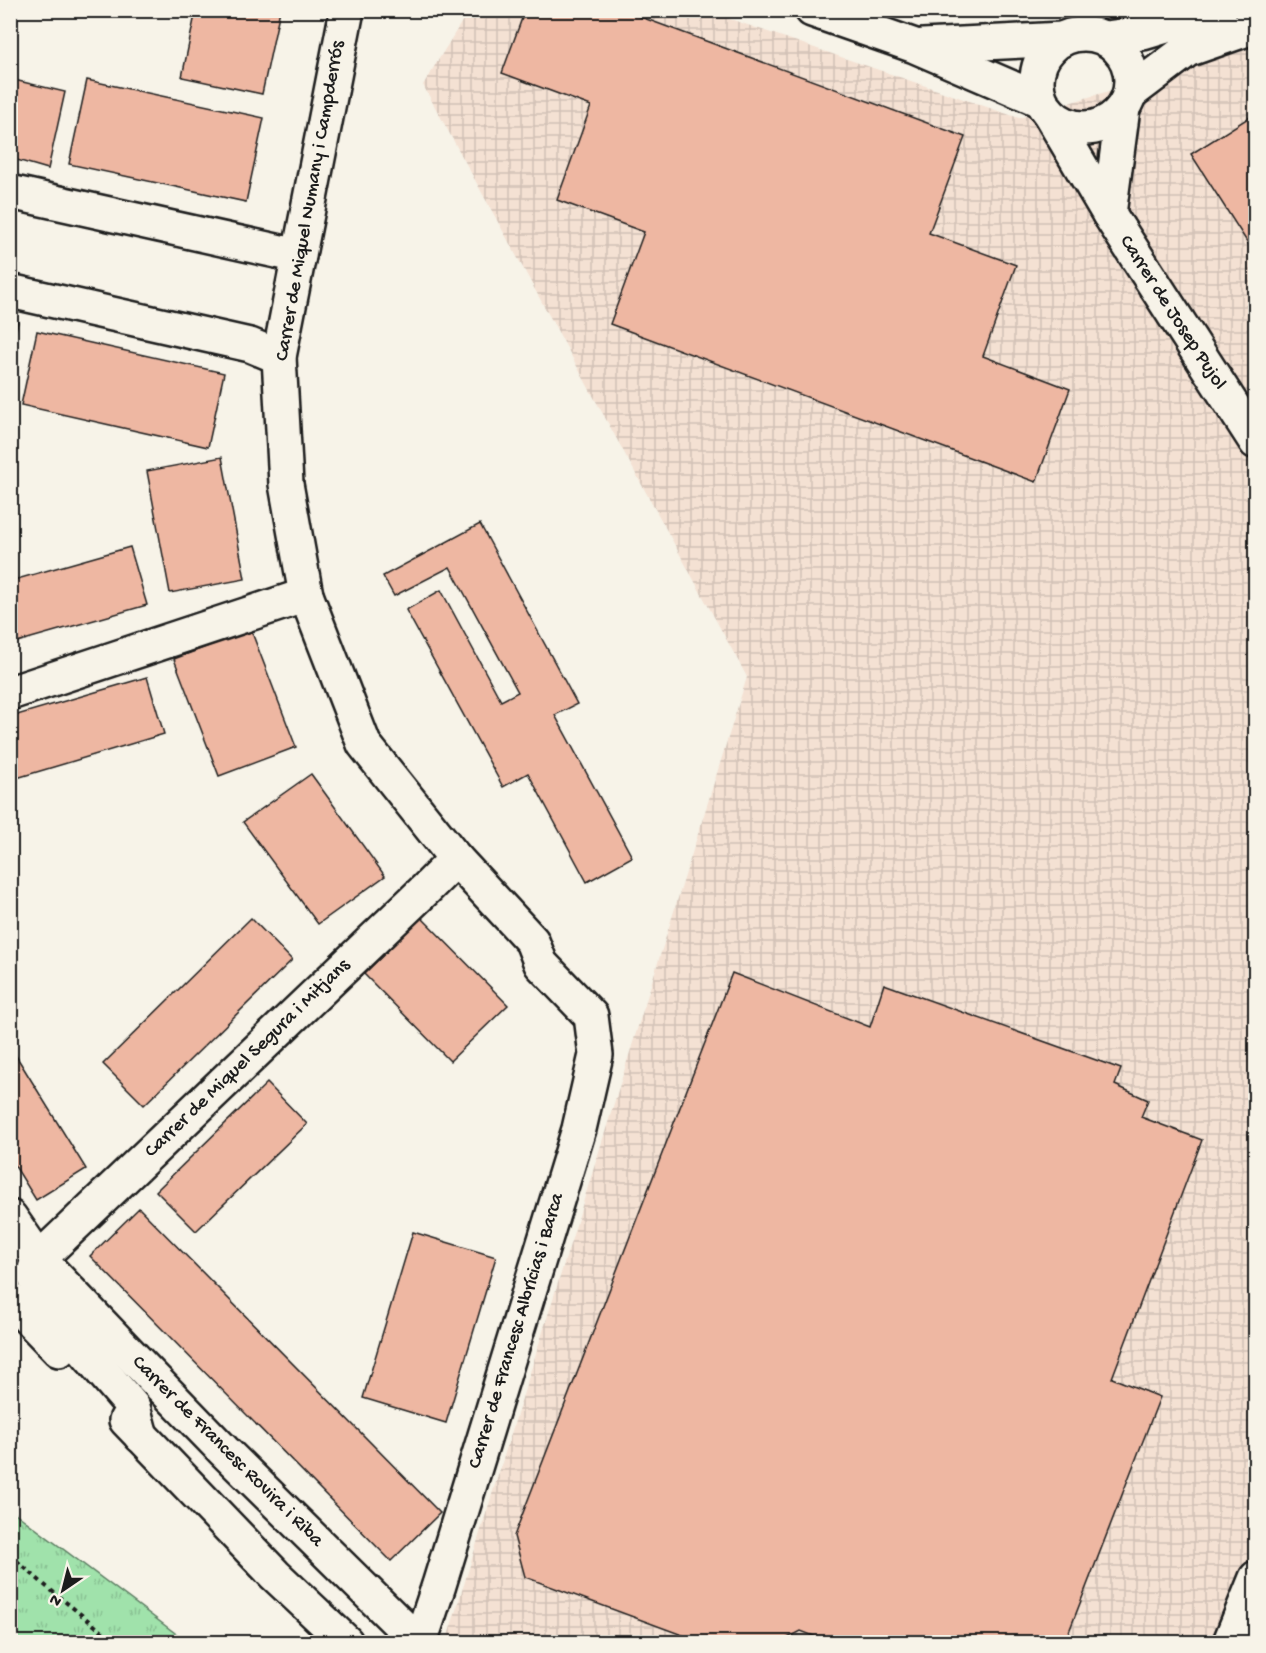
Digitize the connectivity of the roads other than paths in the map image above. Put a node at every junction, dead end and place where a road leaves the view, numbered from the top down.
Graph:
1 (347, 10) edge
2 (812, 10) edge
3 (1220, 10) edge
4 (845, 16) edge
5 (1148, 22) edge
6 (1256, 26) edge
7 (1094, 30) edge
8 (915, 46) junction
9 (1128, 89) junction
10 (1045, 107) junction
11 (10, 192) edge
12 (1109, 214) junction
13 (299, 256) junction
14 (10, 291) edge
15 (279, 357) junction
16 (1256, 442) edge
17 (306, 595) junction
18 (10, 693) edge
19 (456, 859) junction
20 (426, 889) junction
21 (541, 964) junction
22 (591, 1016) joint
23 (10, 1217) edge
24 (10, 1242) edge
25 (39, 1259) junction
26 (10, 1299) edge
27 (141, 1436) junction
28 (1256, 1578) edge
29 (346, 1642) edge
30 (419, 1642) edge
31 (1230, 1642) edge

1 - 13 street, Carrer de Miquel Numany i Campderrós
2 - 4 street
3 - 5 street
4 - 8 street
5 - 7 street
5 - 9 street, Carrer de Josep Pujol
6 - 9 street
7 - 8 street
7 - 9 street
7 - 10 street
8 - 10 street
9 - 10 street
9 - 12 street, Carrer de Josep Pujol
10 - 12 street, Carrer de Josep Pujol
11 - 13 street
12 - 16 street, Carrer de Josep Pujol
13 - 15 street, Carrer de Miquel Numany i Campderrós
14 - 15 street
15 - 17 street, Carrer de Miquel Numany i Campderrós
17 - 18 street
17 - 19 street, Carrer de Miquel Numany i Campderrós
19 - 20 street, Carrer de Miquel Segura i Mitjans
19 - 21 street, Carrer de Miquel Numany i Campderrós
20 - 21 street, Carrer de Miquel Numany i Campderrós
20 - 25 street, Carrer de Miquel Segura i Mitjans
21 - 22 street, Carrer de Miquel Numany i Campderrós
22 - 30 street, Carrer de Francesc Albrícias i Barca
23 - 25 street, Carrer de Francesc Rovira i Riba
24 - 25 street, Carrer de Francesc Rovira i Riba
25 - 27 street, Carrer de Francesc Rovira i Riba
25 - 30 street, Carrer de Francesc Rovira i Riba
26 - 27 street, Carrer de Francesc Rovira i Riba
27 - 29 street, Carrer de Francesc Rovira i Riba
28 - 31 street

